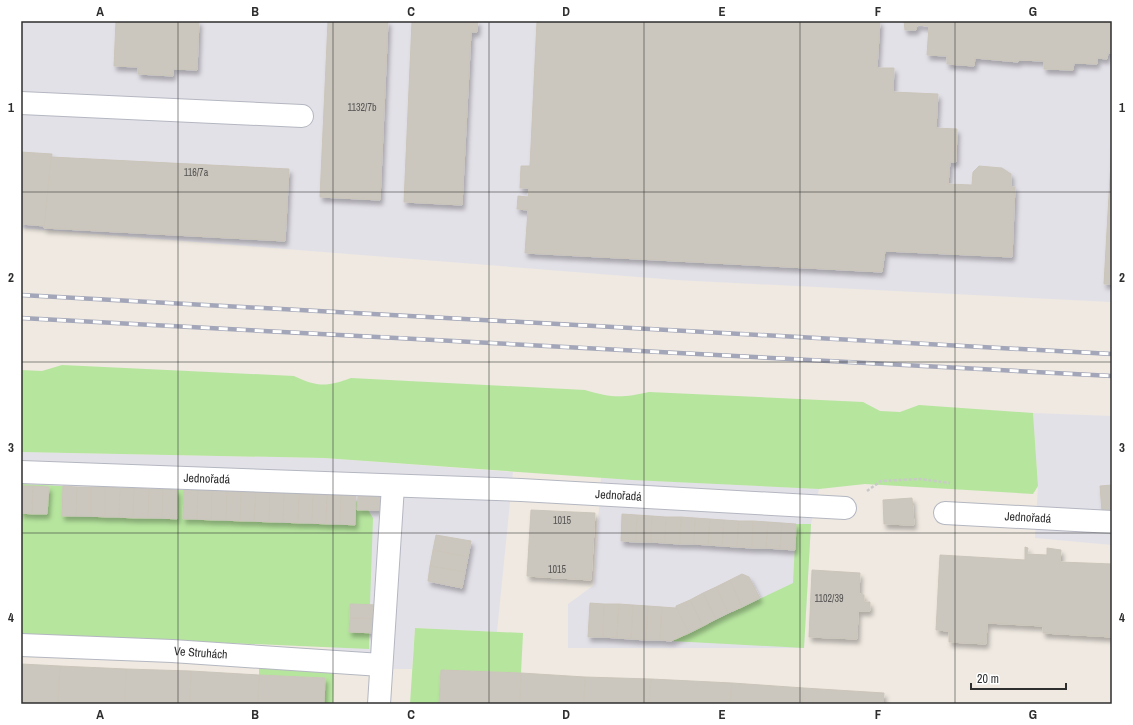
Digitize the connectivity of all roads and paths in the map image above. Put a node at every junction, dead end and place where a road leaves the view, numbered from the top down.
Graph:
1 (21, 103) edge
2 (302, 116) dead end
3 (21, 472) edge
4 (393, 486) junction
5 (845, 508) dead end
6 (944, 513) dead end
7 (1112, 522) edge
8 (21, 645) edge
9 (381, 665) junction
10 (379, 704) edge

1 - 2 street
3 - 4 street, Jednořadá
4 - 5 street, Jednořadá
4 - 9 street
6 - 7 street, Jednořadá
8 - 9 street, Ve Struhách
9 - 10 street

